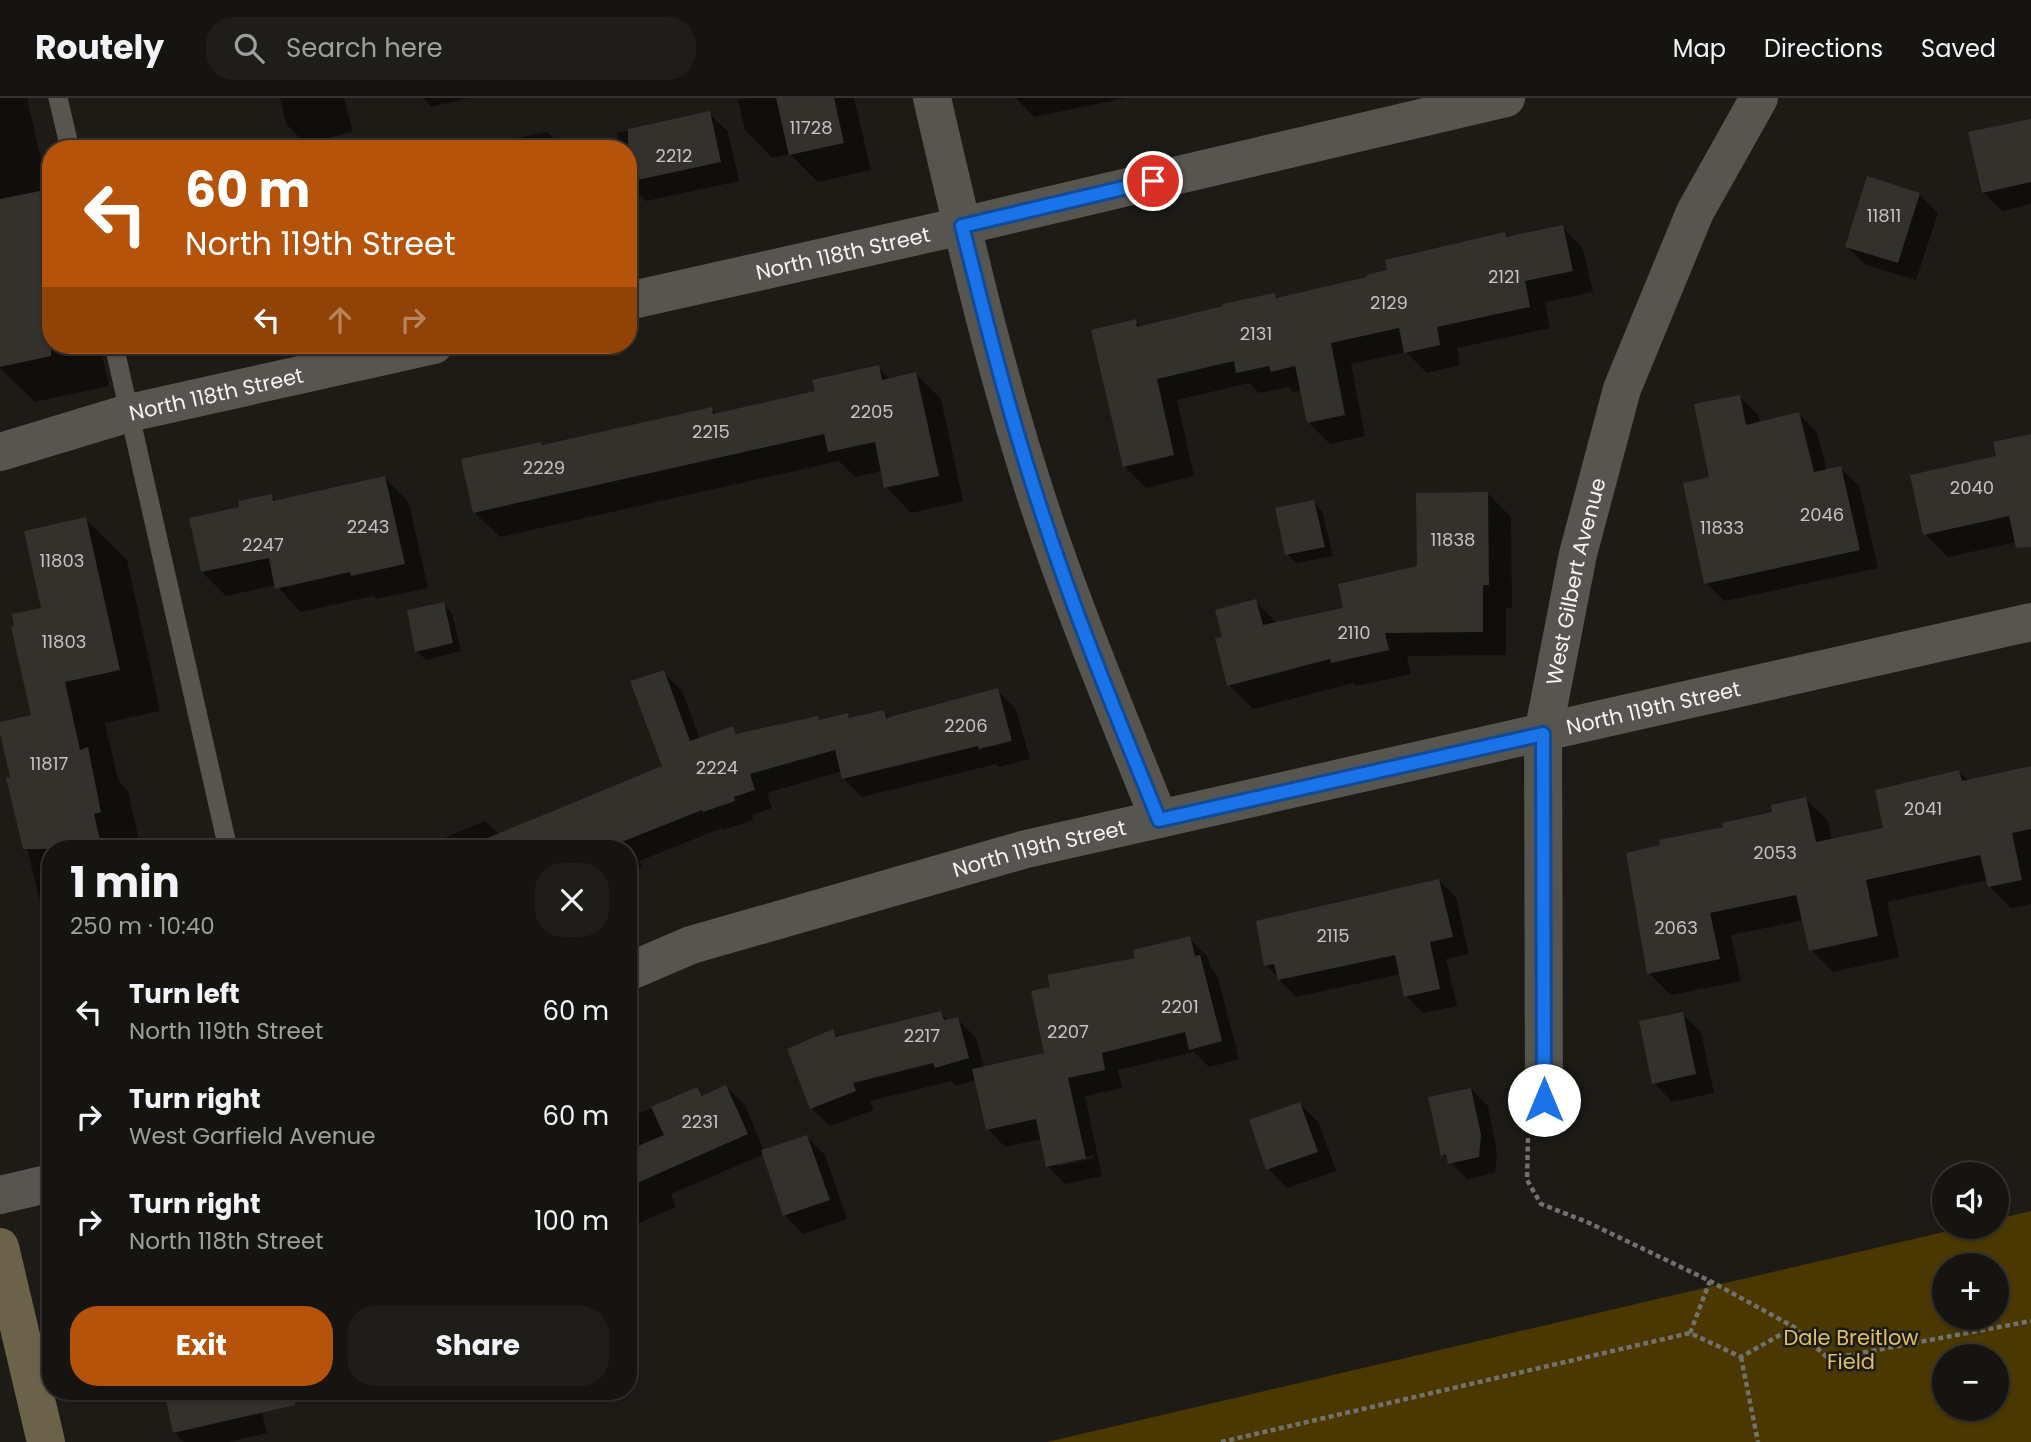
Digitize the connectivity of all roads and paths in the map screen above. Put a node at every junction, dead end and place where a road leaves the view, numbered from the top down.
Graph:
1 (58, 98) edge
2 (932, 98) edge
3 (1506, 98) edge
4 (1759, 98) edge
5 (68, 140) edge
6 (962, 226) junction
7 (637, 299) edge
8 (116, 354) edge
9 (394, 354) edge
10 (129, 413) junction
11 (0, 452) edge
12 (2031, 622) edge
13 (1543, 734) junction
14 (1159, 820) junction
15 (226, 840) edge
16 (637, 968) edge
17 (1544, 1100) joint
18 (42, 1185) edge
19 (0, 1195) edge
20 (0, 1247) edge
21 (1710, 1281) junction
22 (2031, 1321) edge
23 (1794, 1327) junction
24 (1690, 1333) junction
25 (1741, 1357) junction
26 (46, 1442) edge
27 (1221, 1442) edge
28 (1758, 1442) edge

1 - 5 lane
2 - 6 street
3 - 6 street, North 118th Street
4 - 13 street, West Gilbert Avenue
6 - 7 street, North 118th Street
6 - 14 street
8 - 10 lane
9 - 10 street, North 118th Street
10 - 11 street, North 118th Street
10 - 15 lane
12 - 13 street, North 119th Street
13 - 14 street, North 119th Street
13 - 17 street, West Gilbert Avenue
14 - 16 street, North 119th Street
17 - 21 path
18 - 19 street
20 - 26 main road
21 - 23 path
21 - 24 path
22 - 23 path
23 - 25 path
24 - 25 path
24 - 27 path
25 - 28 path

